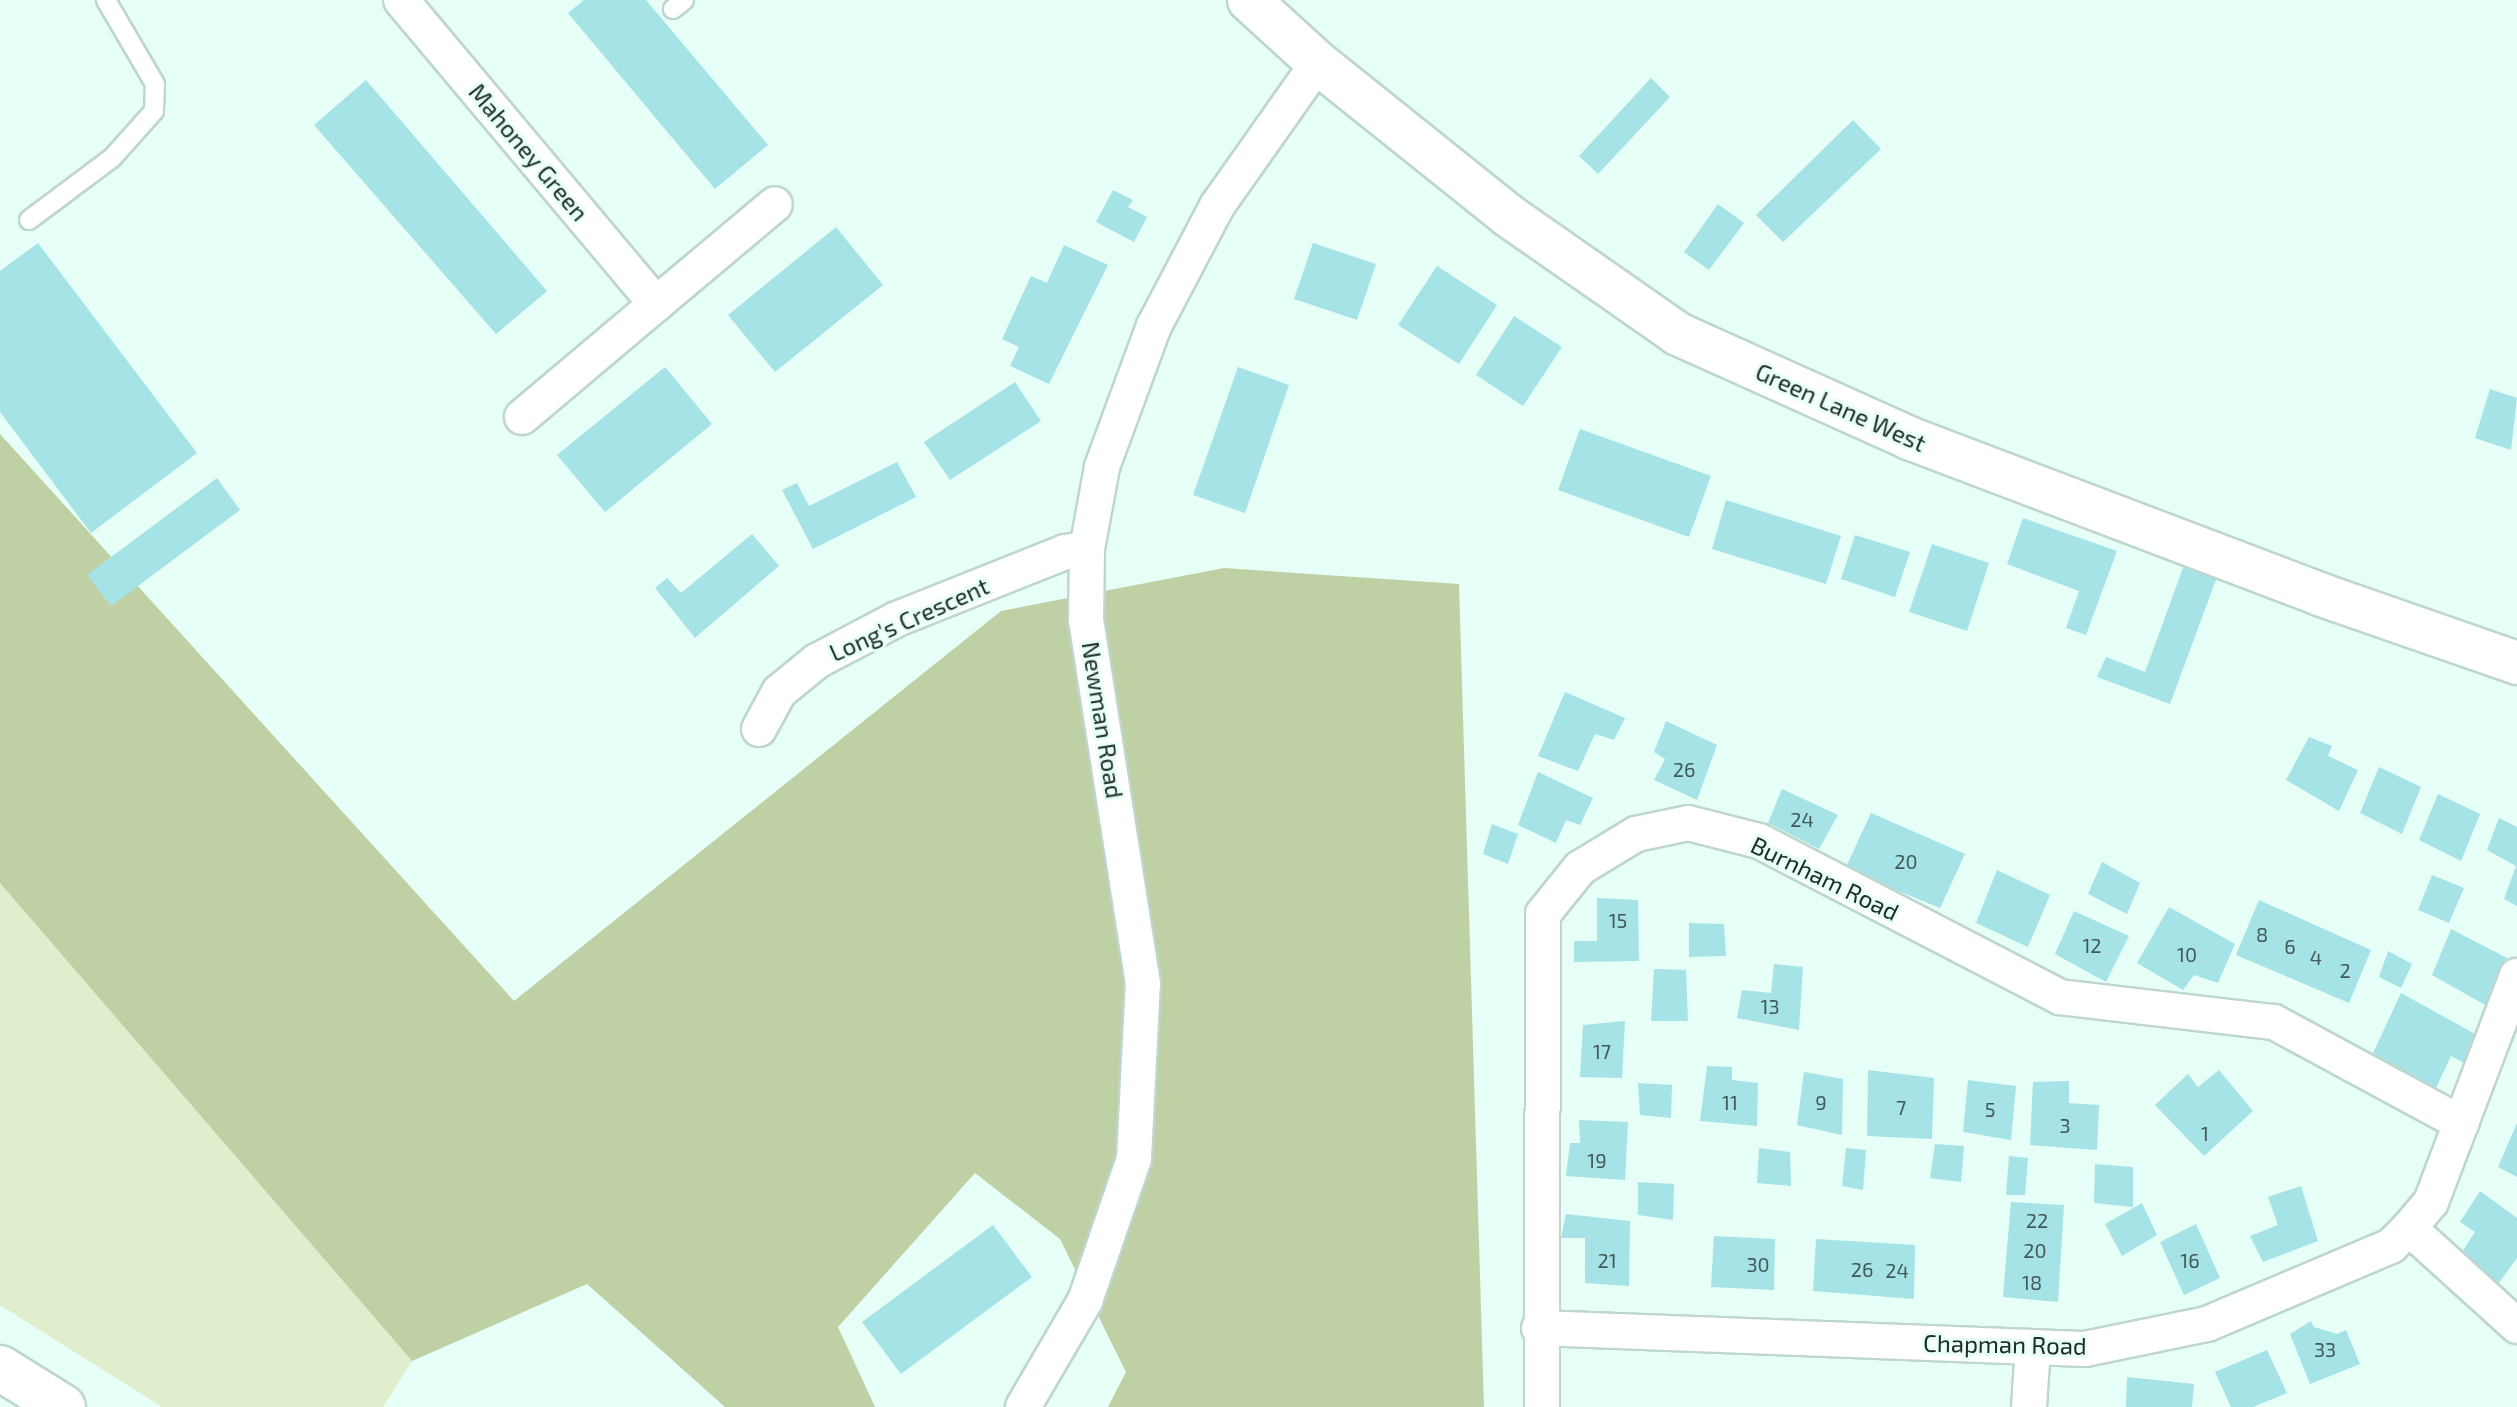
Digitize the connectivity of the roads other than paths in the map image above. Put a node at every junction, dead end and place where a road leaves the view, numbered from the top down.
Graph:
1 (106, 0) edge
2 (401, 0) edge
3 (1249, 0) edge
4 (1318, 63) junction
5 (775, 204) dead end
6 (29, 220) dead end
7 (656, 304) junction
8 (522, 417) dead end
9 (1087, 549) junction
10 (2517, 663) edge
11 (759, 729) dead end
12 (2517, 976) edge
13 (2461, 1123) junction
14 (2409, 1228) junction
15 (2517, 1326) edge
16 (1539, 1328) junction
17 (2033, 1347) junction
18 (0, 1368) edge
19 (63, 1407) edge
20 (1023, 1407) edge
21 (1542, 1407) edge
22 (2029, 1407) edge

1 - 6 lane
2 - 7 street, Mahoney Green
3 - 4 street, Green Lane West
4 - 9 street, Newman Road
4 - 10 street, Green Lane West
5 - 7 street
7 - 8 street
9 - 11 street, Long's Crescent
9 - 20 street, Newman Road
12 - 13 street, Chapman Road
13 - 14 street, Chapman Road
13 - 16 street, Burnham Road
14 - 15 street
14 - 17 street, Chapman Road
16 - 17 street, Chapman Road
16 - 21 street, Burnham Road
17 - 22 street
18 - 19 highway

